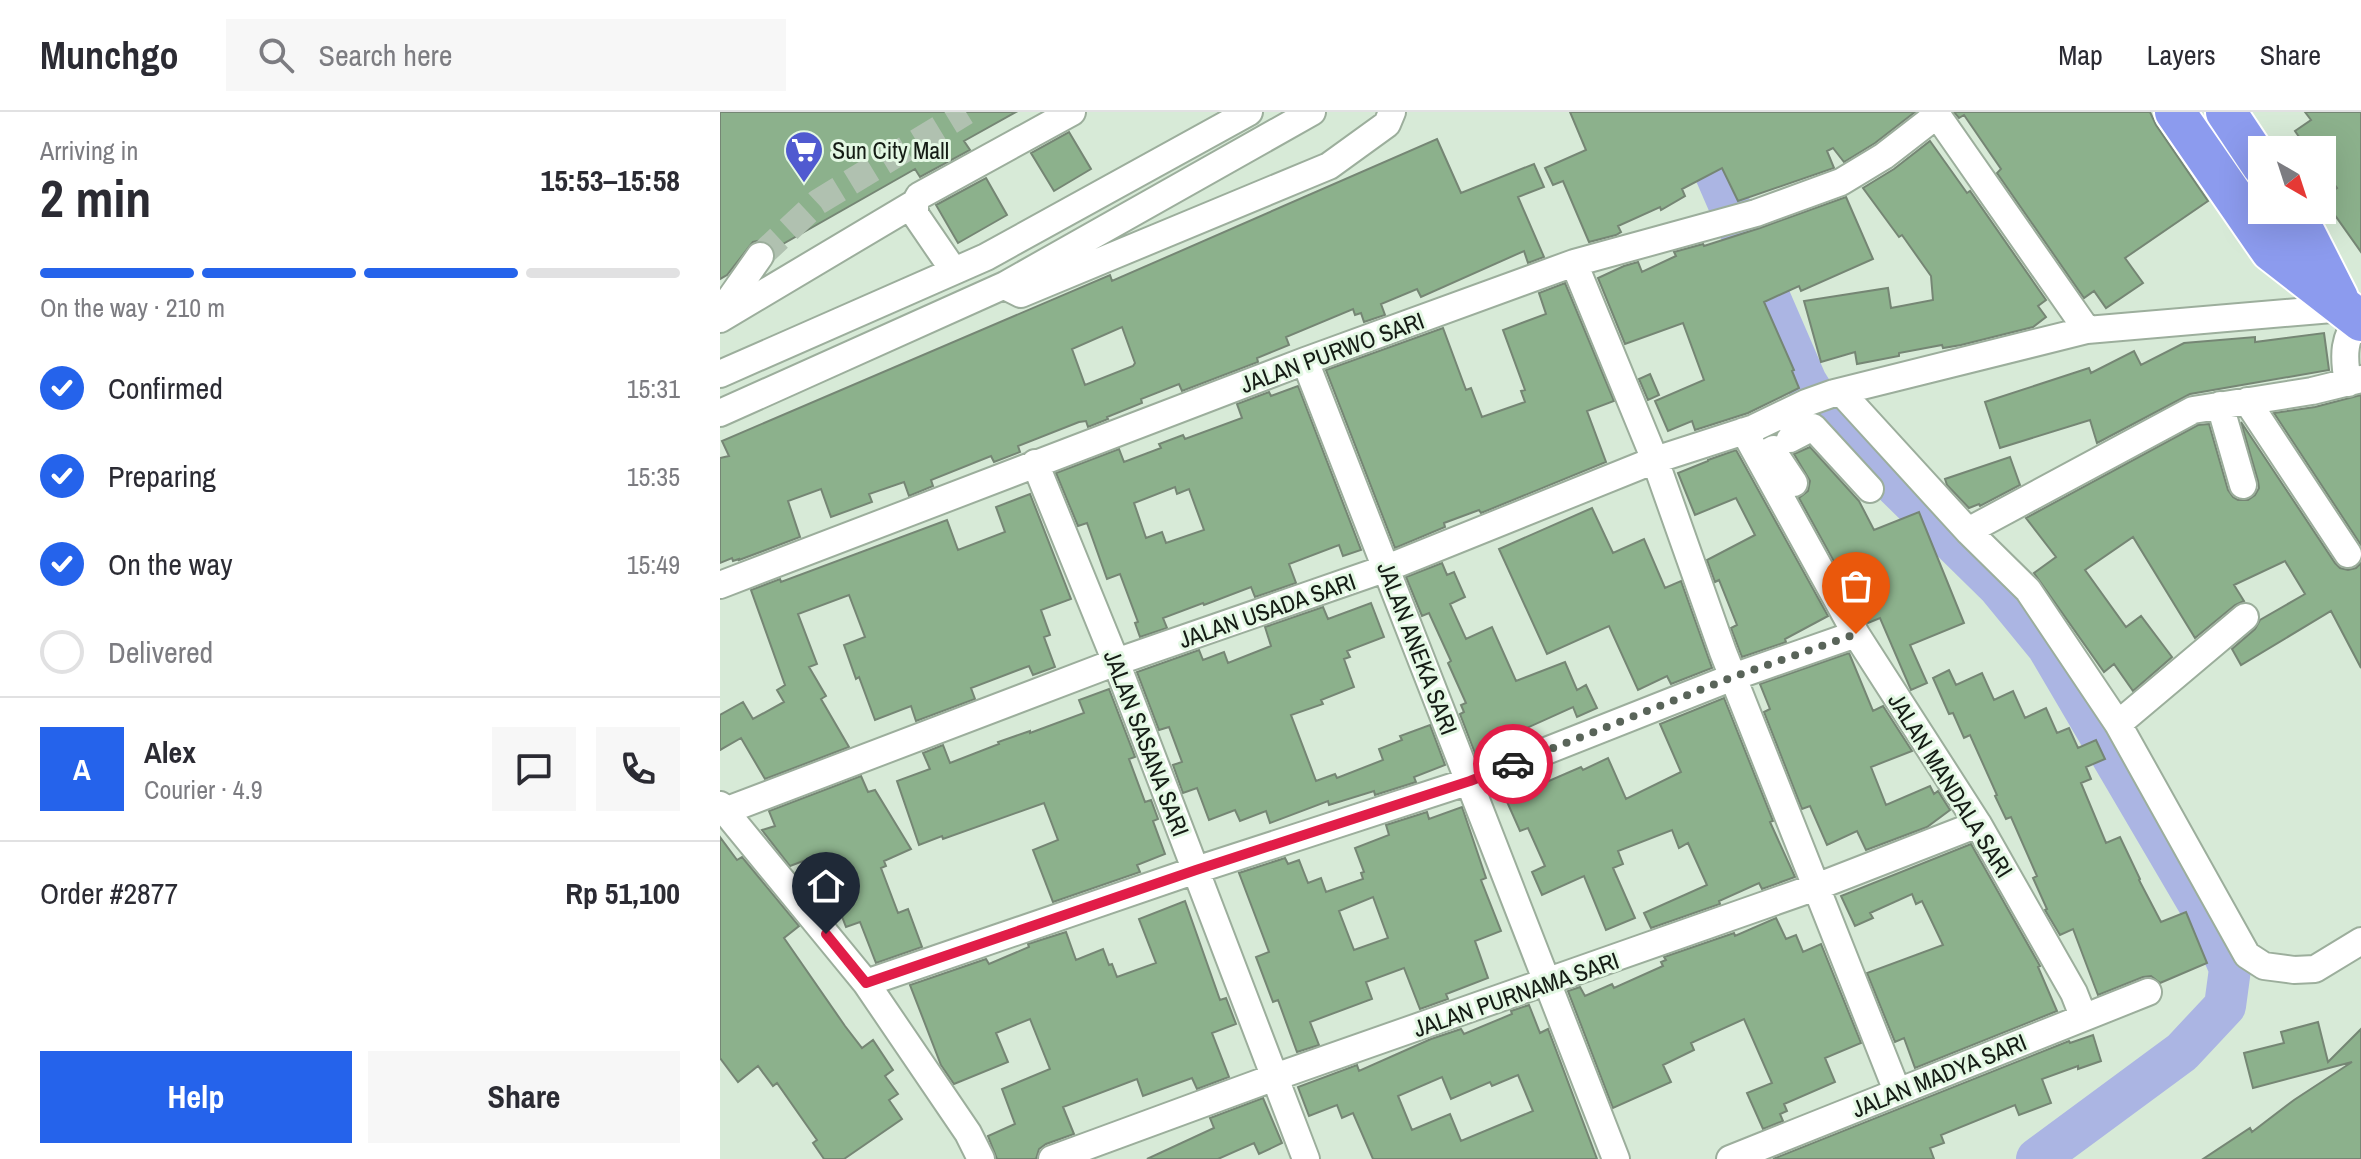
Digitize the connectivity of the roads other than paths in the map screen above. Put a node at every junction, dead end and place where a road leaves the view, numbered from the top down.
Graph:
1 (1072, 112) edge
2 (1249, 112) edge
3 (1312, 112) edge
4 (1392, 112) edge
5 (2175, 112) edge
6 (2226, 112) edge
7 (1936, 114) edge
8 (2248, 145) edge
9 (915, 203) junction
10 (2300, 224) edge
11 (760, 256) tunnel mouth
12 (986, 257) junction
13 (1574, 263) junction
14 (954, 271) junction
15 (1005, 285) junction
16 (720, 313) edge
17 (2356, 316) edge
18 (720, 319) edge
19 (2087, 330) junction
20 (1305, 361) junction
21 (720, 374) edge
22 (2355, 381) edge
23 (1838, 393) junction
24 (2247, 401) junction
25 (2220, 405) junction
26 (720, 413) edge
27 (1783, 428) junction
28 (1744, 431) junction
29 (1655, 460) junction
30 (1035, 463) junction
31 (1794, 483) dead end
32 (2243, 485) dead end
33 (1870, 489) dead end
34 (1968, 531) junction
35 (2348, 554) dead end
36 (1387, 568) junction
37 (720, 585) edge
38 (2245, 617) dead end
39 (1856, 634) junction
40 (1116, 662) junction
41 (1733, 677) junction
42 (2118, 724) junction
43 (1470, 781) junction
44 (723, 808) edge
45 (1978, 824) junction
46 (1196, 870) junction
47 (1816, 887) junction
48 (2361, 941) edge
49 (866, 983) junction
50 (1548, 983) junction
51 (2148, 992) dead end
52 (2083, 1016) junction
53 (1275, 1077) junction
54 (1897, 1091) junction
55 (981, 1159) edge
56 (1052, 1159) edge
57 (1306, 1159) edge
58 (1616, 1159) edge
59 (1730, 1159) edge

1 - 9 street
2 - 12 street
3 - 15 street
4 - 15 street
5 - 17 highway
6 - 8 highway
7 - 13 street, JALAN PURWO SARI
7 - 19 street
9 - 14 street
9 - 18 street
10 - 17 highway
11 - 16 street
12 - 14 street
12 - 15 street
13 - 20 street, JALAN PURWO SARI
13 - 29 street
14 - 21 street
15 - 26 street
17 - 19 street, JALAN USADA SARI
17 - 22 street
19 - 23 street, JALAN USADA SARI
20 - 30 street, JALAN PURWO SARI
20 - 36 street, JALAN ANEKA SARI
22 - 24 street
23 - 27 street, JALAN USADA SARI
23 - 34 street
24 - 25 street
24 - 35 street
25 - 32 street
25 - 34 street
27 - 28 street, JALAN USADA SARI
27 - 31 street
27 - 33 street
28 - 29 street, JALAN USADA SARI
28 - 39 street, JALAN MANDALA SARI
29 - 36 street, JALAN USADA SARI
29 - 41 street
30 - 37 street, JALAN PURWO SARI
30 - 40 street, JALAN SASANA SARI
34 - 42 street
36 - 40 street, JALAN USADA SARI
36 - 43 street, JALAN ANEKA SARI
38 - 42 street
39 - 41 street
39 - 45 street, JALAN MANDALA SARI
40 - 44 street, JALAN USADA SARI
40 - 46 street, JALAN SASANA SARI
41 - 43 street
41 - 47 street
42 - 48 street
43 - 46 street
43 - 50 street, JALAN ANEKA SARI
44 - 49 street
45 - 47 street, JALAN PURNAMA SARI
45 - 52 street, JALAN MANDALA SARI
46 - 49 street
46 - 53 street, JALAN SASANA SARI
47 - 50 street, JALAN PURNAMA SARI
47 - 54 street
49 - 55 street
50 - 53 street, JALAN PURNAMA SARI
50 - 58 street, JALAN ANEKA SARI
51 - 52 street, JALAN MADYA SARI
52 - 54 street, JALAN MADYA SARI
53 - 56 street, JALAN PURNAMA SARI
53 - 57 street, JALAN SASANA SARI
54 - 59 street, JALAN MADYA SARI

